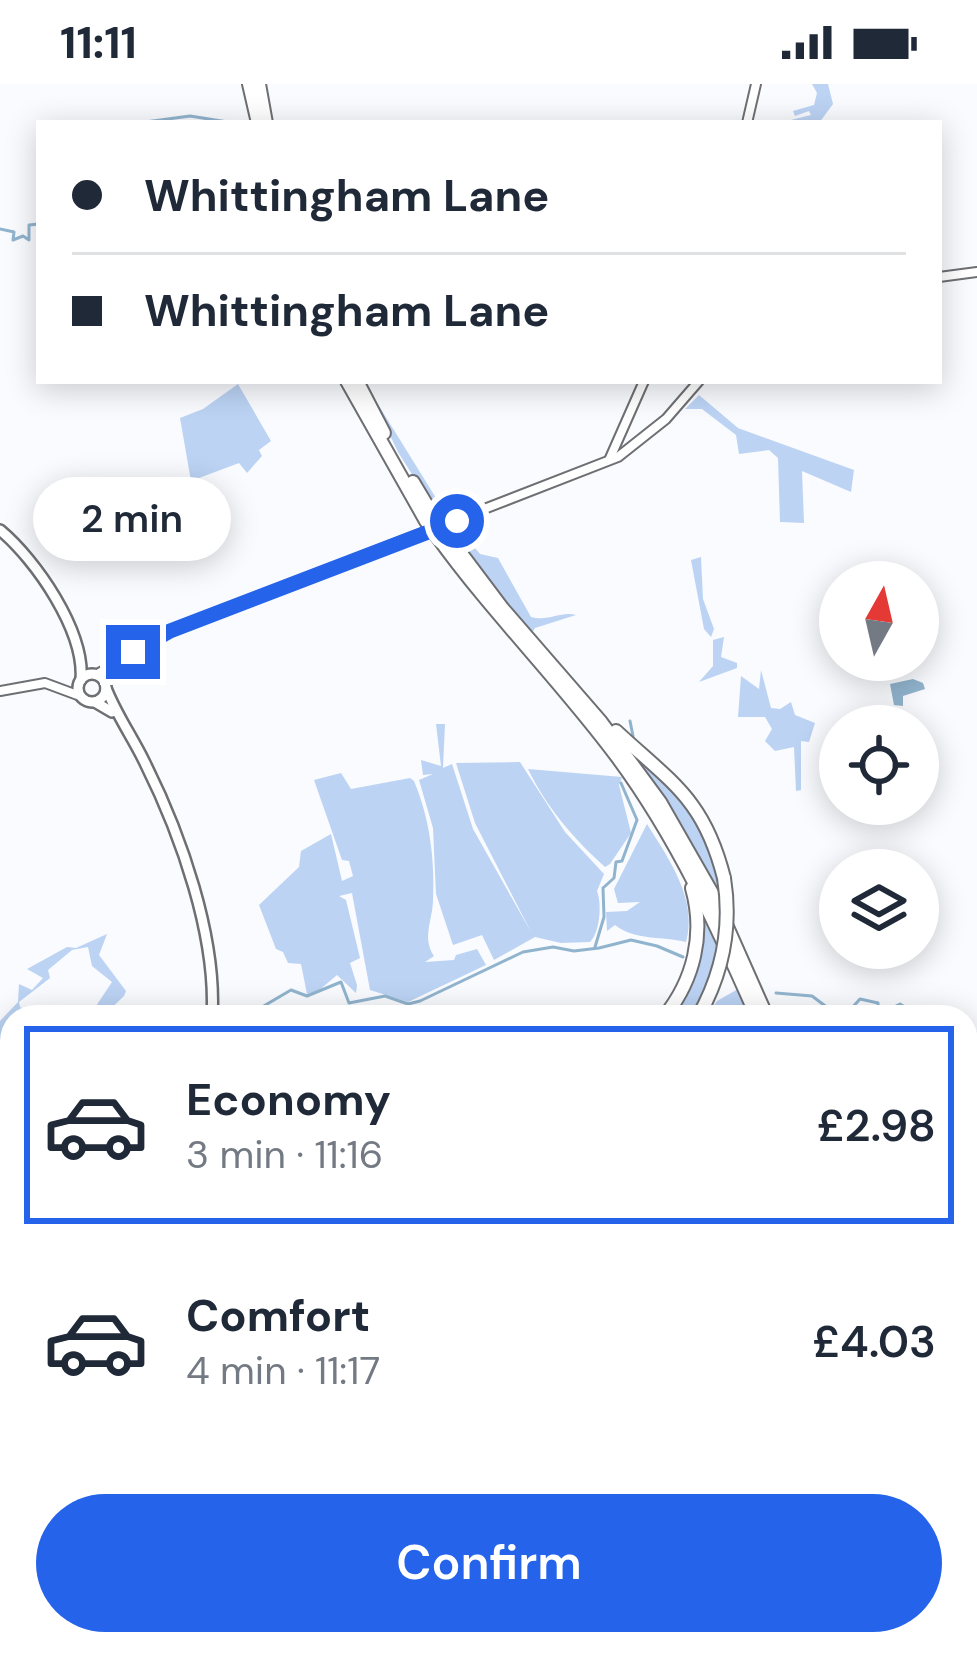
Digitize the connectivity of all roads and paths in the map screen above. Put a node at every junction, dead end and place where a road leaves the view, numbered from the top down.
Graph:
1 (249, 84) edge
2 (259, 84) edge
3 (757, 84) edge
4 (261, 120) edge
5 (262, 120) edge
6 (748, 120) edge
7 (977, 272) edge
8 (942, 277) edge
9 (349, 384) edge
10 (359, 384) edge
11 (643, 384) edge
12 (696, 384) edge
13 (610, 460) junction
14 (431, 520) junction
15 (0, 530) edge
16 (441, 534) junction
17 (80, 662) junction
18 (116, 666) junction
19 (94, 675) junction
20 (564, 679) junction
21 (80, 687) junction
22 (106, 687) junction
23 (0, 691) edge
24 (95, 702) junction
25 (661, 821) junction
26 (208, 1005) edge
27 (210, 1005) edge
28 (671, 1005) edge
29 (703, 1005) edge
30 (752, 1005) edge
31 (762, 1005) edge

1 - 4 highway
2 - 5 highway
3 - 6 main road
7 - 8 main road
9 - 14 highway
10 - 14 highway
11 - 13 main road
12 - 13 main road
13 - 18 main road
14 - 16 highway, bridge
15 - 17 main road
16 - 20 highway
16 - 25 highway
17 - 19 main road
17 - 21 main road
18 - 19 main road
18 - 22 main road
19 - 21 main road
19 - 22 main road
20 - 29 highway, bridge
20 - 31 highway
21 - 23 main road
21 - 24 main road
22 - 24 main road
22 - 27 main road
24 - 26 main road
25 - 28 highway
25 - 30 highway

